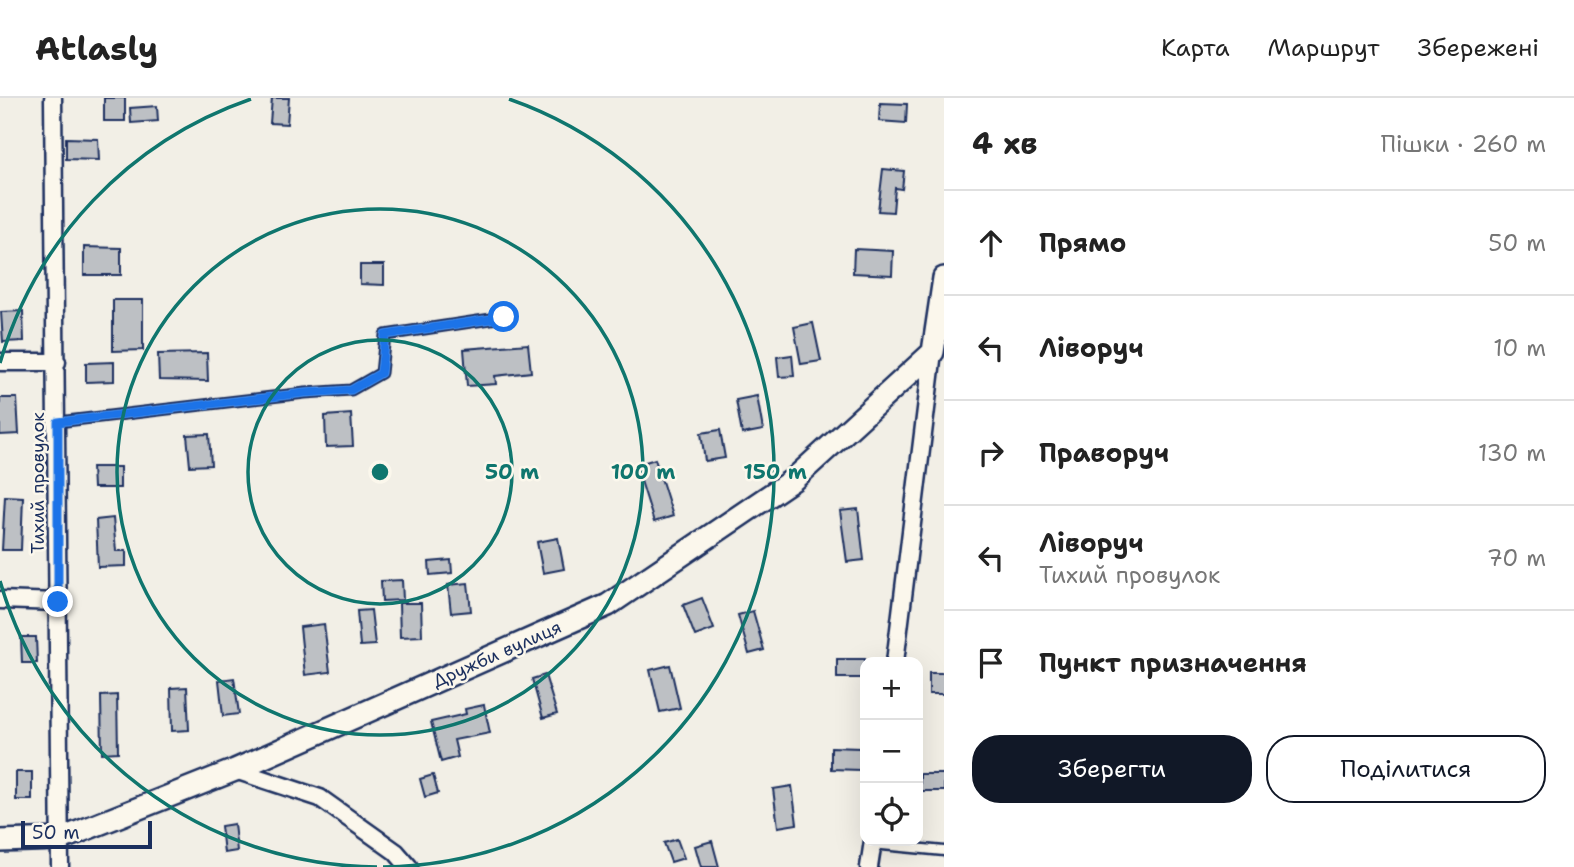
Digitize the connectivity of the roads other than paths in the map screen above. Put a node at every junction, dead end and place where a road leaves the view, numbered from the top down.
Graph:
1 (53, 98) edge
2 (944, 278) edge
3 (504, 317) dead end
4 (933, 352) junction
5 (0, 362) edge
6 (57, 362) junction
7 (58, 422) junction
8 (0, 600) edge
9 (58, 602) junction
10 (896, 657) edge
11 (235, 770) junction
12 (61, 839) junction
13 (0, 841) edge
14 (872, 846) edge
15 (904, 846) edge
16 (944, 851) edge
17 (60, 867) edge
18 (409, 867) edge
19 (869, 867) edge

1 - 6 street, Тихий провулок
2 - 4 street
3 - 7 lane
4 - 10 street
4 - 11 street, Дружби вулиця
5 - 6 street
6 - 7 street, Тихий провулок
7 - 9 street, Тихий провулок
8 - 9 street
9 - 12 street, Тихий провулок
11 - 12 street, Дружби вулиця
11 - 18 street
12 - 13 street, Дружби вулиця
12 - 17 street, Тихий провулок
14 - 19 street
15 - 16 lane

